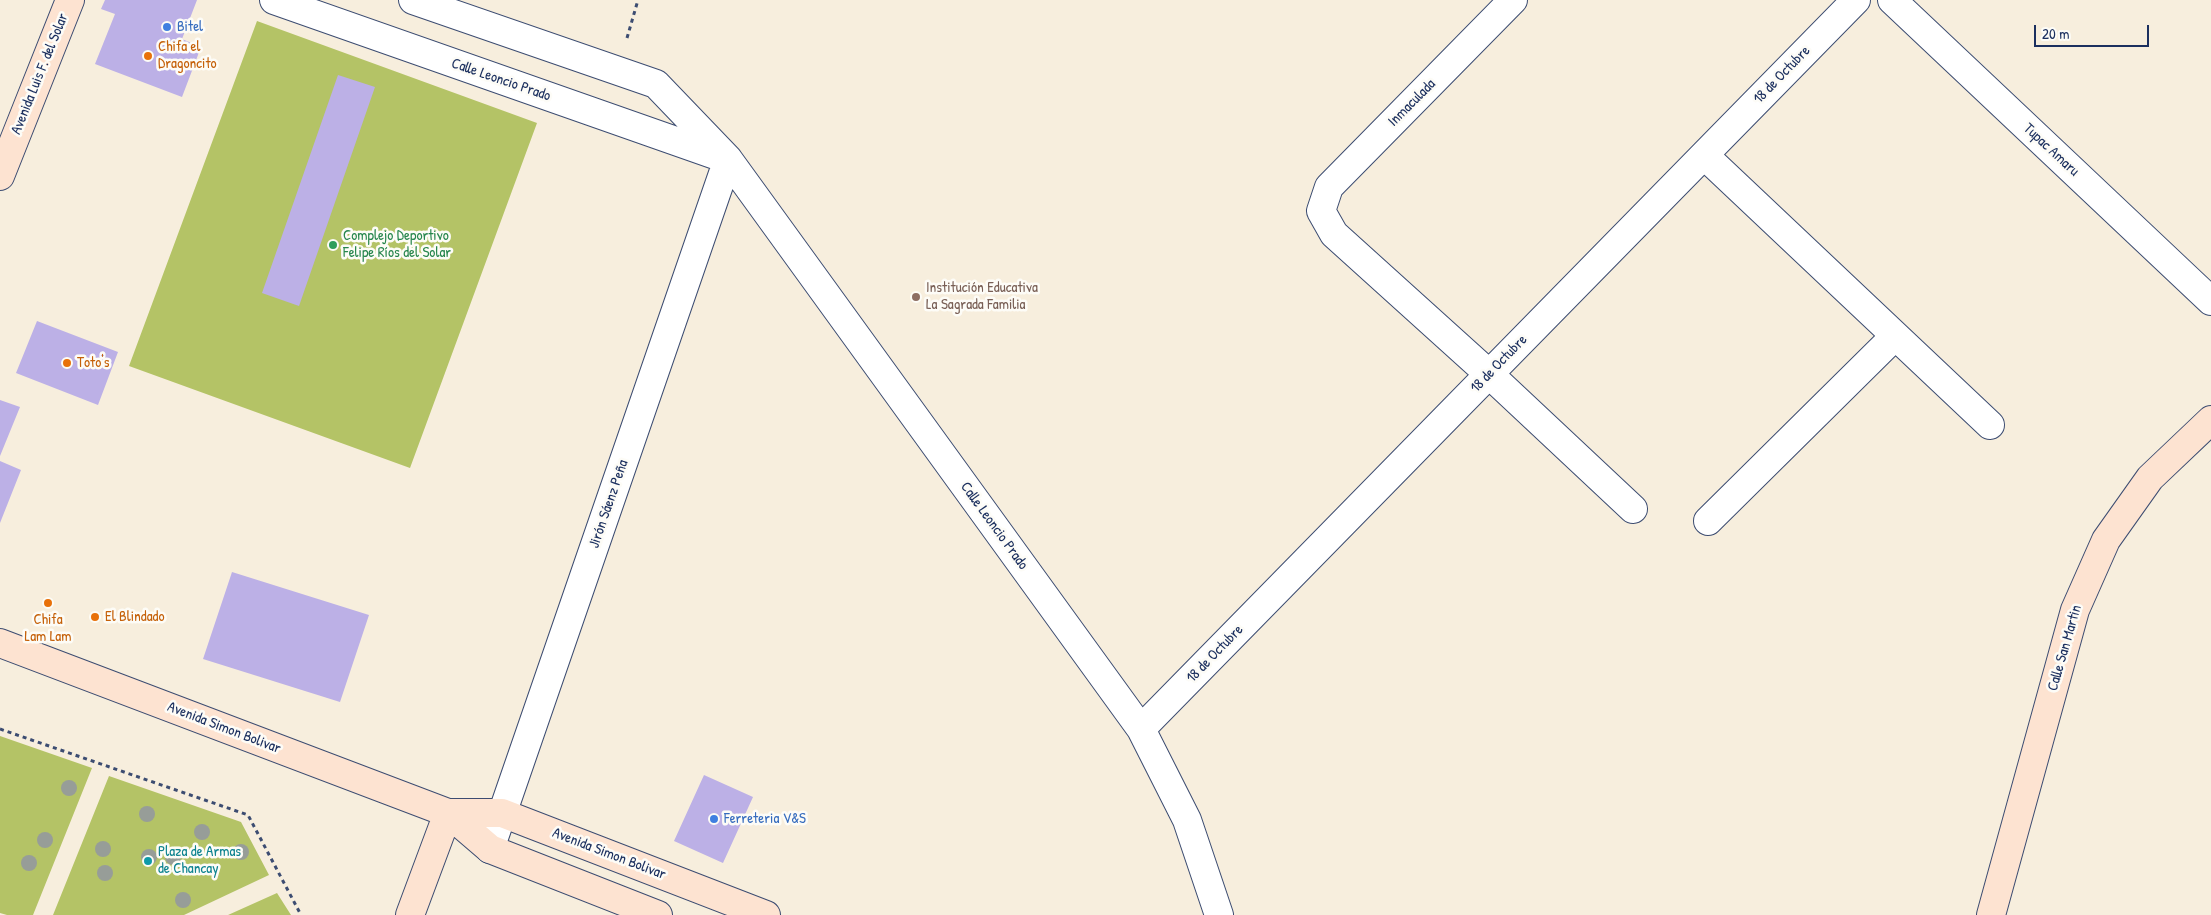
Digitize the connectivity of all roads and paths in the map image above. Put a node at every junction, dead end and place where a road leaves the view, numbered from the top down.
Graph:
1 (70, 0) edge
2 (274, 0) edge
3 (413, 0) edge
4 (638, 0) edge
5 (1512, 0) edge
6 (1856, 0) edge
7 (1892, 0) edge
8 (616, 69) junction
9 (1704, 155) junction
10 (728, 159) junction
11 (0, 176) edge
12 (2211, 300) edge
13 (1896, 336) junction
14 (1489, 374) junction
15 (2211, 420) edge
16 (1990, 425) dead end
17 (1633, 509) dead end
18 (1708, 521) dead end
19 (0, 644) edge
20 (0, 729) edge
21 (1141, 729) junction
22 (448, 813) junction
23 (502, 813) junction
24 (490, 849) junction
25 (301, 915) edge
26 (410, 915) edge
27 (658, 915) edge
28 (766, 915) edge
29 (1219, 915) edge
30 (1992, 915) edge

1 - 11 street, Avenida Luis F. del Solar
2 - 10 street, Calle Leoncio Prado
3 - 8 street, Calle Leoncio Prado
4 - 8 path
5 - 14 street, Inmaculada
6 - 9 street, 18 de Octubre
7 - 12 street, Tupac Amaru
8 - 10 street, Calle Leoncio Prado
9 - 13 street
9 - 14 street, 18 de Octubre
10 - 21 street, Calle Leoncio Prado
10 - 23 street, Jirón Sáenz Peña
13 - 16 street
13 - 18 street
14 - 17 street
14 - 21 street, 18 de Octubre
15 - 30 street, Calle San Martin
19 - 22 street, Avenida Simon Bolivar
20 - 25 path
21 - 29 street, Calle Leoncio Prado
22 - 23 street, Avenida Simon Bolivar
22 - 24 street, Avenida Simon Bolivar
22 - 26 street
23 - 24 street, Jirón Sáenz Peña
23 - 28 street, Avenida Simon Bolivar
24 - 27 street, Avenida Simon Bolivar

